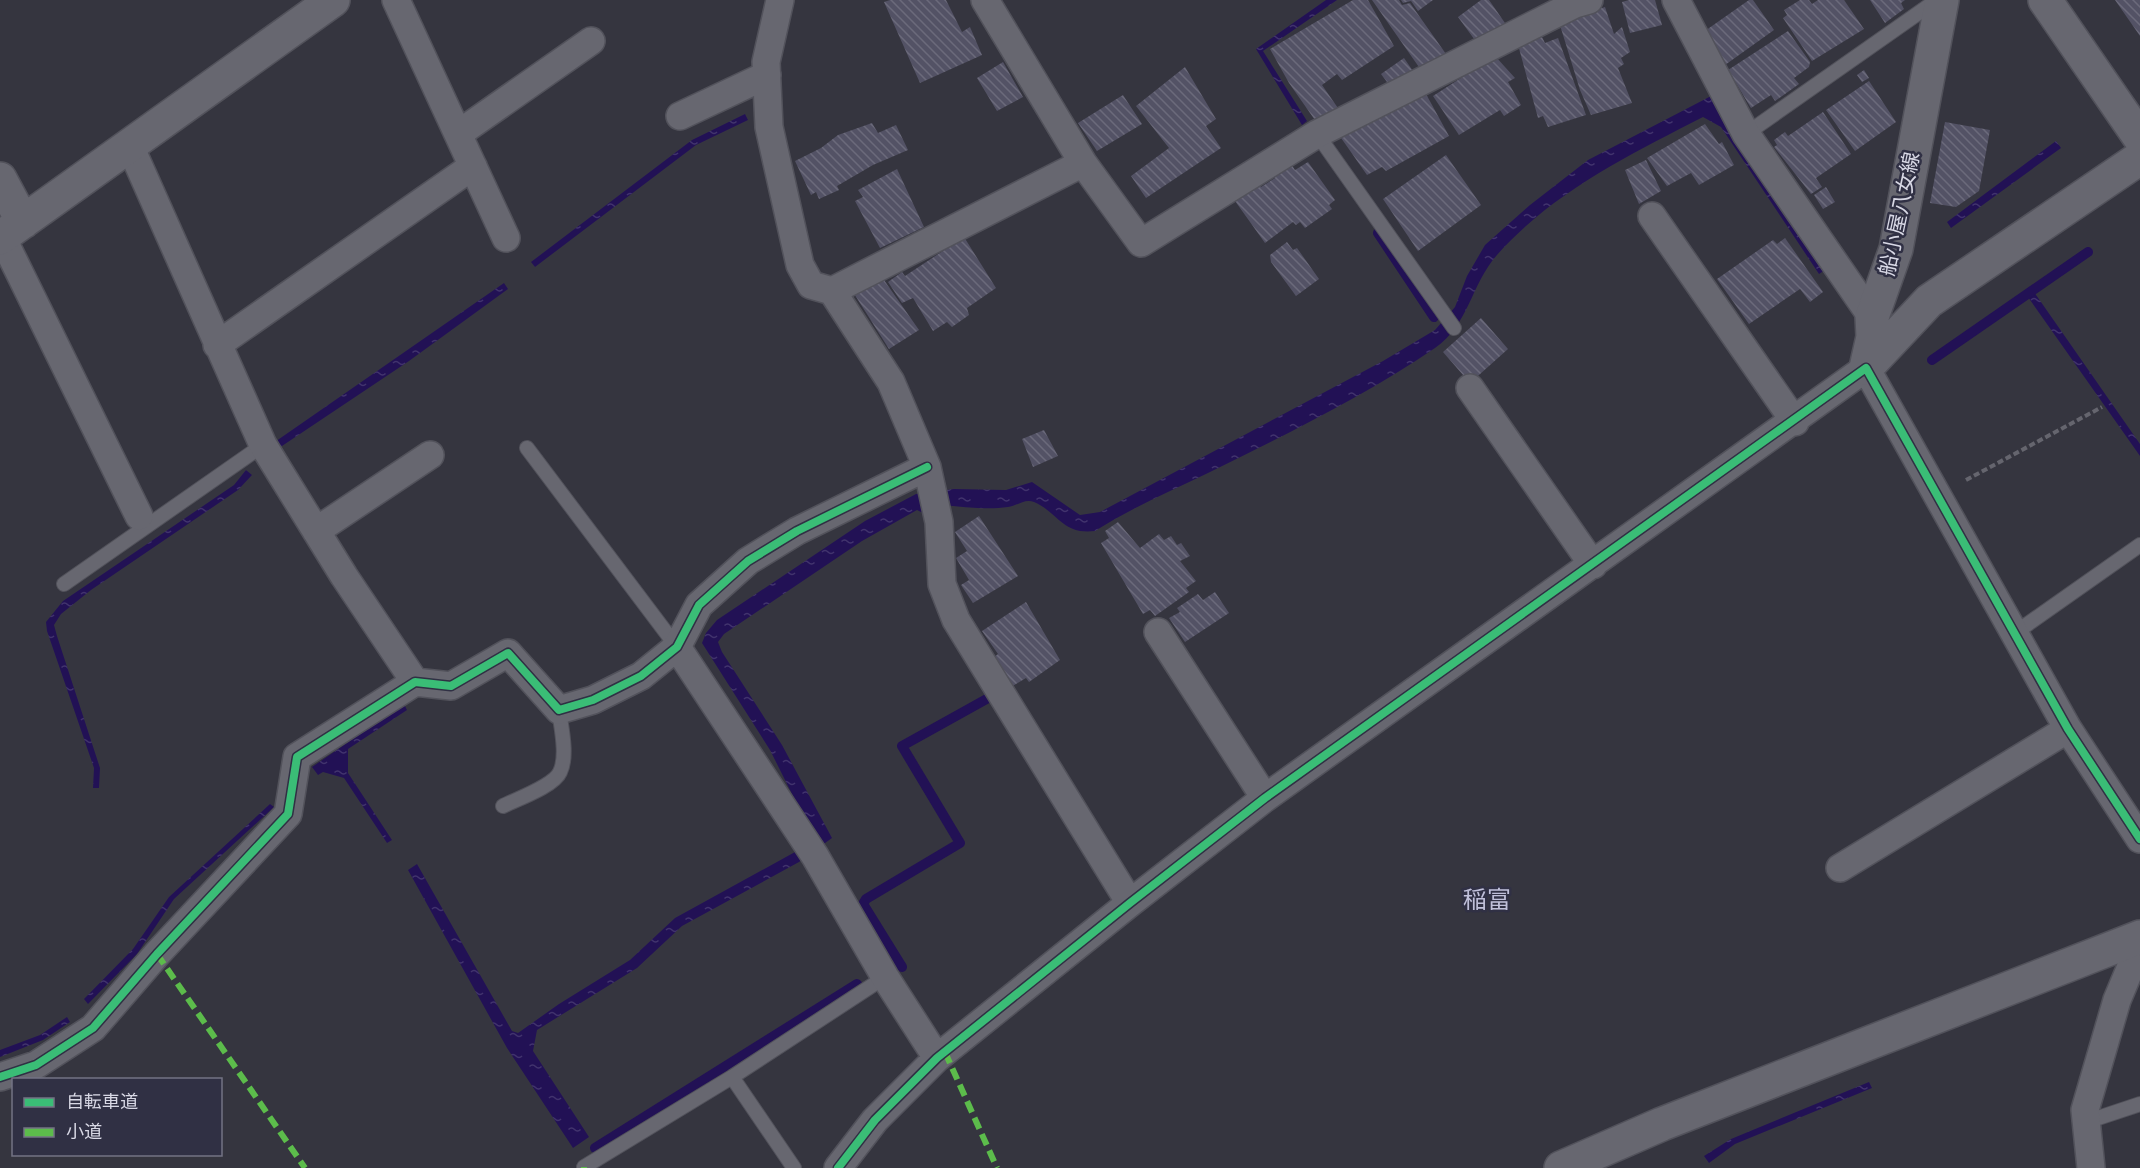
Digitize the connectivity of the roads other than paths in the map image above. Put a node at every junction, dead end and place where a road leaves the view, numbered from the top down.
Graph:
1 (333, 0) edge
2 (396, 0) edge
3 (780, 0) edge
4 (985, 0) edge
5 (1589, 0) edge
6 (1676, 0) edge
7 (1937, 0) edge
8 (1942, 0) edge
9 (2045, 0) edge
10 (591, 41) dead end
11 (767, 75) junction
12 (680, 116) dead end
13 (458, 134) junction
14 (1317, 134) junction
15 (1746, 134) junction
16 (2140, 138) edge
17 (130, 146) junction
18 (2140, 158) edge
19 (1083, 163) junction
20 (473, 166) junction
21 (0, 179) edge
22 (1652, 216) dead end
23 (8, 232) edge
24 (506, 238) dead end
25 (832, 291) junction
26 (1872, 317) junction
27 (1454, 328) dead end
28 (217, 345) junction
29 (1866, 368) junction
30 (1470, 388) dead end
31 (1795, 422) junction
32 (263, 445) junction
33 (527, 448) dead end
34 (430, 455) dead end
35 (932, 487) junction
36 (139, 516) dead end
37 (316, 531) junction
38 (2140, 545) edge
39 (1593, 565) junction
40 (64, 584) dead end
41 (1158, 632) dead end
42 (2015, 633) junction
43 (677, 647) junction
44 (415, 682) junction
45 (559, 710) junction
46 (2068, 729) junction
47 (1265, 798) junction
48 (504, 806) dead end
49 (2140, 839) edge
50 (1840, 868) dead end
51 (1130, 903) junction
52 (2140, 937) edge
53 (2140, 945) edge
54 (885, 977) junction
55 (937, 1058) junction
56 (0, 1077) edge
57 (732, 1077) junction
58 (2140, 1104) edge
59 (2086, 1122) junction
60 (584, 1167) edge
61 (794, 1168) edge
62 (838, 1168) edge
63 (1561, 1168) edge
64 (2091, 1168) edge

1 - 17 street
2 - 13 street
3 - 11 street
4 - 19 street
5 - 14 street
6 - 15 street
7 - 15 lane
8 - 26 street, 船小屋八女線
9 - 16 street
10 - 13 street
11 - 12 street
11 - 25 street
13 - 20 street
14 - 19 street
14 - 27 lane
15 - 26 street
17 - 23 street
17 - 28 street
18 - 29 street
19 - 25 street
20 - 24 street
20 - 28 street
21 - 23 street
22 - 31 street
23 - 36 street
25 - 35 street
26 - 29 street, 船小屋八女線
28 - 32 street
29 - 31 street
29 - 42 street
30 - 39 street
31 - 39 street
32 - 37 street
32 - 40 lane
33 - 43 lane
34 - 37 street
35 - 43 street
35 - 51 street
37 - 44 street
38 - 42 lane
39 - 47 street
41 - 47 street
42 - 46 street
43 - 45 street
43 - 54 street
44 - 45 street
44 - 56 street
45 - 48 lane
46 - 49 street
46 - 50 street
47 - 51 street
51 - 55 street
52 - 63 street
53 - 59 street
54 - 55 street
54 - 57 lane
55 - 62 street
57 - 60 lane
57 - 61 lane
58 - 59 lane
59 - 64 street

